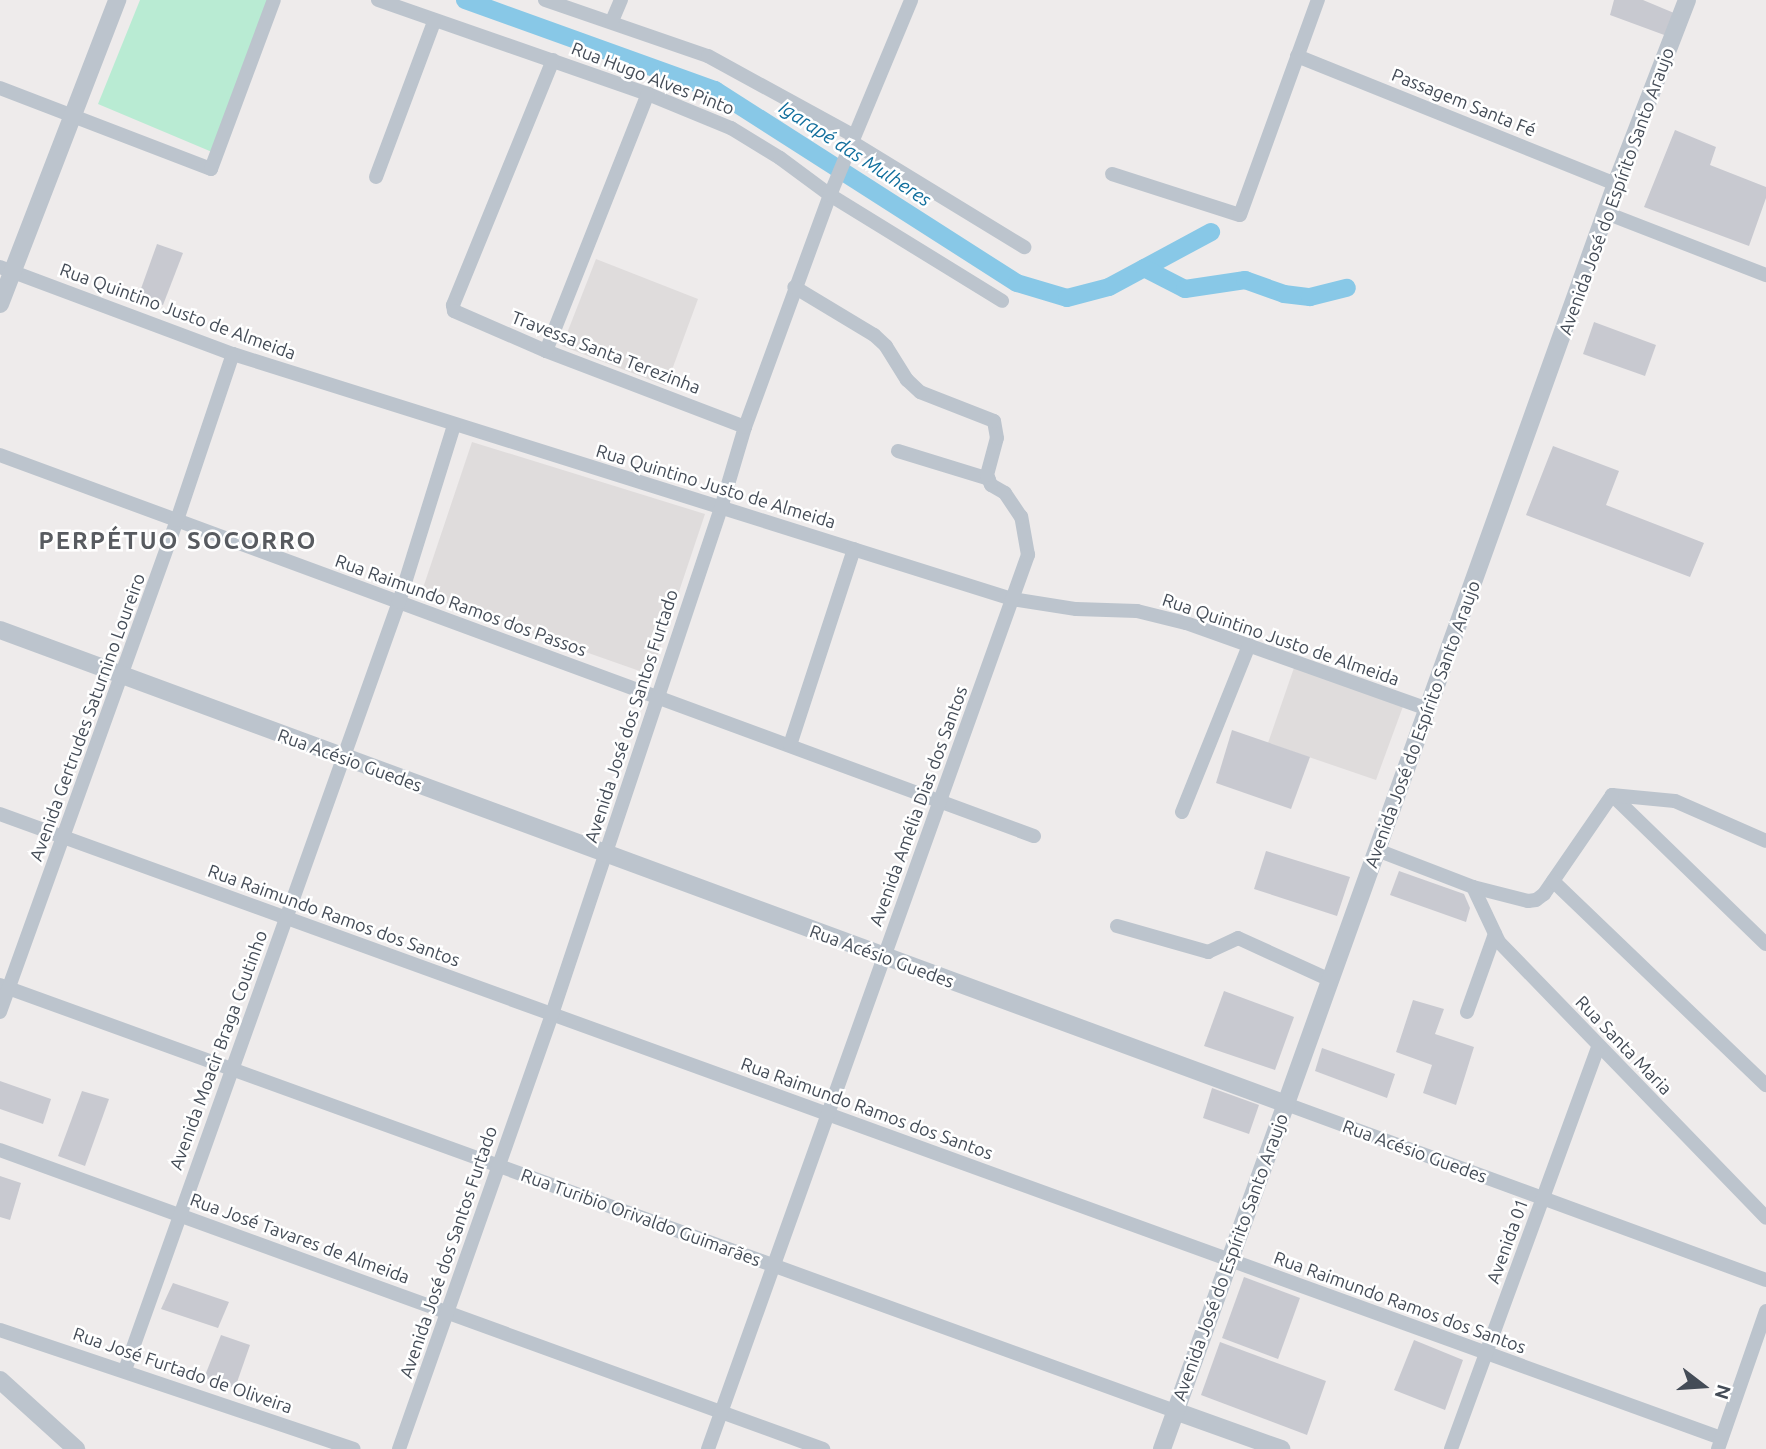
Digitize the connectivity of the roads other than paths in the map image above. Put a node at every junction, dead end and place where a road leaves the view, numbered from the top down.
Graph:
1 (117, 0) edge
2 (274, 0) edge
3 (378, 0) edge
4 (545, 0) edge
5 (621, 0) edge
6 (911, 0) edge
7 (1318, 0) edge
8 (1687, 0) edge
9 (612, 21) junction
10 (434, 22) junction
11 (1297, 56) junction
12 (554, 60) junction
13 (0, 88) edge
14 (648, 94) junction
15 (74, 116) junction
16 (851, 144) junction
17 (1112, 174) dead end
18 (376, 177) dead end
19 (1616, 184) junction
20 (832, 189) junction
21 (1606, 213) junction
22 (1024, 247) dead end
23 (6, 269) edge
24 (1766, 275) edge
25 (794, 287) junction
26 (1002, 301) dead end
27 (0, 304) edge
28 (546, 351) junction
29 (233, 354) junction
30 (454, 425) junction
31 (745, 427) junction
32 (898, 452) dead end
33 (0, 455) edge
34 (989, 479) junction
35 (721, 508) junction
36 (177, 520) junction
37 (854, 549) junction
38 (1012, 599) junction
39 (399, 602) junction
40 (0, 630) edge
41 (1249, 645) junction
42 (122, 675) junction
43 (658, 698) junction
44 (1428, 709) junction
45 (790, 745) junction
46 (343, 757) junction
47 (1612, 795) junction
48 (941, 800) junction
49 (1182, 812) dead end
50 (0, 814) edge
51 (1034, 836) dead end
52 (65, 837) junction
53 (1766, 841) edge
54 (1377, 850) junction
55 (605, 855) junction
56 (1553, 881) junction
57 (1473, 887) junction
58 (286, 918) junction
59 (1117, 926) dead end
60 (1495, 934) junction
61 (1766, 944) edge
62 (884, 957) junction
63 (1330, 980) junction
64 (4, 987) edge
65 (0, 1012) edge
66 (1467, 1012) dead end
67 (552, 1014) junction
68 (1598, 1047) junction
69 (232, 1069) junction
70 (1766, 1085) edge
71 (1286, 1104) junction
72 (828, 1114) junction
73 (0, 1150) edge
74 (499, 1166) junction
75 (1543, 1198) junction
76 (180, 1215) junction
77 (1766, 1218) edge
78 (1230, 1260) junction
79 (774, 1266) junction
80 (1766, 1280) edge
81 (1766, 1311) edge
82 (447, 1312) junction
83 (0, 1330) edge
84 (1486, 1353) junction
85 (125, 1370) junction
86 (0, 1380) edge
87 (1175, 1411) junction
88 (722, 1412) junction
89 (1719, 1444) edge
90 (76, 1449) edge
91 (353, 1449) edge
92 (399, 1449) edge
93 (708, 1449) edge
94 (823, 1449) edge
95 (1161, 1449) edge
96 (1281, 1449) edge
97 (1451, 1449) edge

1 - 15 street
2 - 15 street
3 - 10 street, Rua Hugo Alves Pinto
4 - 9 street, Rua Hugo Alves Pinto
5 - 9 street
6 - 16 street, Avenida José dos Santos Furtado
7 - 11 street
8 - 19 street, Avenida José do Espírito Santo Araujo
9 - 16 street, Rua Hugo Alves Pinto
10 - 12 street, Rua Hugo Alves Pinto
10 - 18 street
11 - 17 street
11 - 19 street, Passagem Santa Fé
12 - 14 street, Rua Hugo Alves Pinto
12 - 28 street, Travessa Santa Terezinha
13 - 15 street
14 - 20 street, Rua Hugo Alves Pinto
14 - 28 street
15 - 23 street
16 - 20 street, Avenida José dos Santos Furtado
16 - 22 street, Rua Hugo Alves Pinto
19 - 21 street, Avenida José do Espírito Santo Araujo
20 - 25 street, Avenida José dos Santos Furtado
20 - 26 street, Rua Hugo Alves Pinto
21 - 24 street
21 - 44 street, Avenida José do Espírito Santo Araujo
23 - 27 street
23 - 29 street, Rua Quintino Justo de Almeida
25 - 31 street, Avenida José dos Santos Furtado
25 - 34 street
28 - 31 street, Travessa Santa Terezinha
29 - 30 street, Rua Quintino Justo de Almeida
29 - 36 street, Avenida Gertrudes Saturnino Loureiro
30 - 35 street, Rua Quintino Justo de Almeida
30 - 39 street, Avenida Moacir Braga Coutinho
31 - 35 street, Avenida José dos Santos Furtado
32 - 34 street
33 - 36 street, Rua Raimundo Ramos dos Passos
34 - 38 street, Avenida Amélia Dias dos Santos
35 - 37 street, Rua Quintino Justo de Almeida
35 - 43 street, Avenida José dos Santos Furtado
36 - 39 street, Rua Raimundo Ramos dos Passos
36 - 42 street, Avenida Gertrudes Saturnino Loureiro
37 - 38 street, Rua Quintino Justo de Almeida
37 - 45 street
38 - 41 street, Rua Quintino Justo de Almeida
38 - 48 street, Avenida Amélia Dias dos Santos
39 - 43 street, Rua Raimundo Ramos dos Passos
39 - 46 street, Avenida Moacir Braga Coutinho
40 - 42 street, Rua Acésio Guedes
41 - 44 street, Rua Quintino Justo de Almeida
41 - 49 street
42 - 46 street, Rua Acésio Guedes
42 - 52 street, Avenida Gertrudes Saturnino Loureiro
43 - 45 street, Rua Raimundo Ramos dos Passos
43 - 55 street, Avenida José dos Santos Furtado
44 - 54 street, Avenida José do Espírito Santo Araujo
45 - 48 street, Rua Raimundo Ramos dos Passos
46 - 55 street, Rua Acésio Guedes
46 - 58 street, Avenida Moacir Braga Coutinho
47 - 53 street
47 - 56 street
47 - 61 street
48 - 51 street, Rua Raimundo Ramos dos Passos
48 - 62 street, Avenida Amélia Dias dos Santos
50 - 52 street, Rua Raimundo Ramos dos Santos
52 - 58 street, Rua Raimundo Ramos dos Santos
52 - 64 street, Avenida Gertrudes Saturnino Loureiro
54 - 57 street
54 - 63 street, Avenida José do Espírito Santo Araujo
55 - 62 street, Rua Acésio Guedes
55 - 67 street, Avenida José dos Santos Furtado
56 - 57 street
56 - 70 street
57 - 60 street, Rua Santa Maria
58 - 67 street, Rua Raimundo Ramos dos Santos
58 - 69 street, Avenida Moacir Braga Coutinho
59 - 63 street
60 - 66 street
60 - 68 street, Rua Santa Maria
62 - 71 street, Rua Acésio Guedes
62 - 72 street, Avenida Amélia Dias dos Santos
63 - 71 street, Avenida José do Espírito Santo Araujo
64 - 65 street, Avenida Gertrudes Saturnino Loureiro
64 - 69 street, Rua Turibio Orivaldo Guimarães
67 - 72 street, Rua Raimundo Ramos dos Santos
67 - 74 street, Avenida José dos Santos Furtado
68 - 75 street, Avenida 01
68 - 77 street, Rua Santa Maria
69 - 74 street, Rua Turibio Orivaldo Guimarães
69 - 76 street, Avenida Moacir Braga Coutinho
71 - 75 street, Rua Acésio Guedes
71 - 78 street, Avenida José do Espírito Santo Araujo
72 - 78 street, Rua Raimundo Ramos dos Santos
72 - 79 street, Avenida Amélia Dias dos Santos
73 - 76 street, Rua José Tavares de Almeida
74 - 79 street, Rua Turibio Orivaldo Guimarães
74 - 82 street, Avenida José dos Santos Furtado
75 - 80 street, Rua Acésio Guedes
75 - 84 street, Avenida 01
76 - 82 street, Rua José Tavares de Almeida
76 - 85 street, Avenida Moacir Braga Coutinho
78 - 84 street, Rua Raimundo Ramos dos Santos
78 - 87 street, Avenida José do Espírito Santo Araujo
79 - 87 street, Rua Turibio Orivaldo Guimarães
79 - 88 street, Avenida Amélia Dias dos Santos
81 - 89 street
82 - 88 street, Rua José Tavares de Almeida
82 - 92 street, Avenida José dos Santos Furtado
83 - 85 street, Rua José Furtado de Oliveira
84 - 89 street, Rua Raimundo Ramos dos Santos
84 - 97 street, Avenida 01
85 - 91 street, Rua José Furtado de Oliveira
86 - 90 street
87 - 95 street, Avenida José do Espírito Santo Araujo
87 - 96 street, Rua Turibio Orivaldo Guimarães
88 - 93 street, Avenida Amélia Dias dos Santos
88 - 94 street, Rua José Tavares de Almeida

